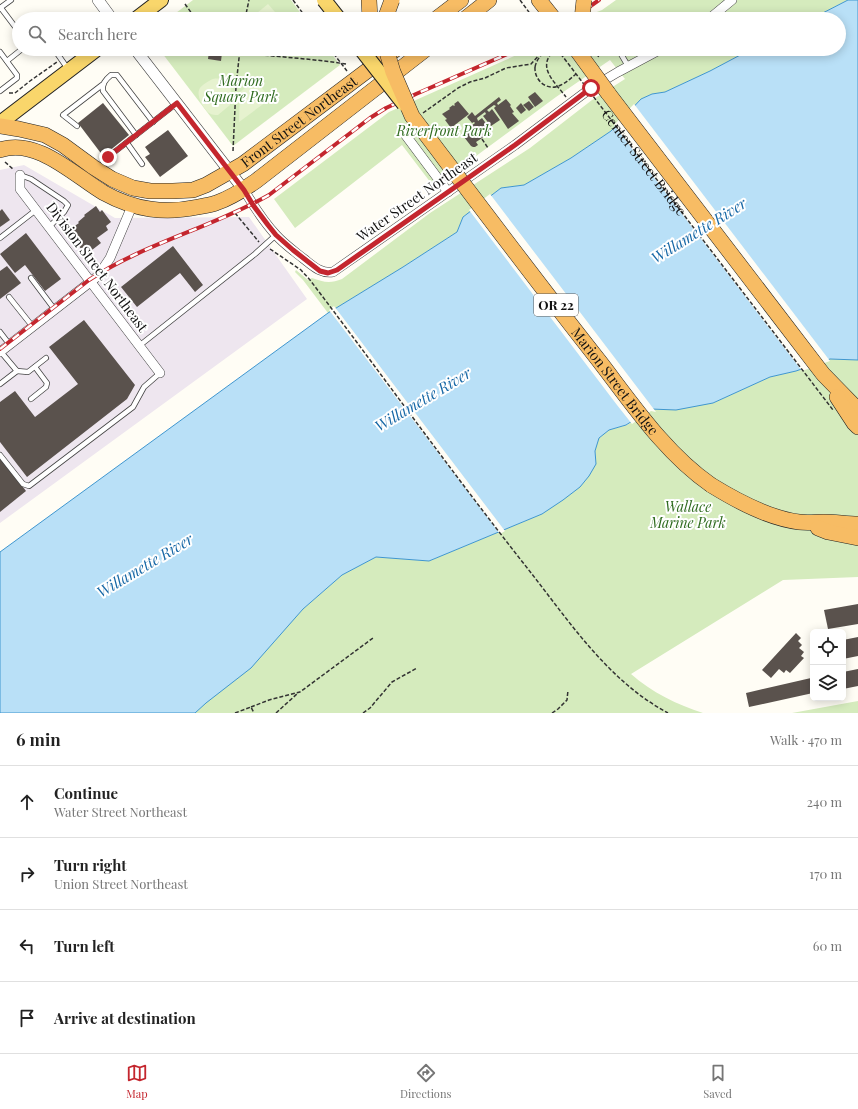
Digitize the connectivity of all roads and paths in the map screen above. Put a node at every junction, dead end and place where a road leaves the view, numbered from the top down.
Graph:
1 (11, 0) edge
2 (98, 0) edge
3 (161, 0) edge
4 (249, 0) edge
5 (293, 0) edge
6 (324, 0) edge
7 (369, 0) edge
8 (392, 0) edge
9 (461, 0) edge
10 (490, 0) edge
11 (520, 0) edge
12 (539, 0) edge
13 (584, 0) edge
14 (732, 0) edge
15 (185, 4) dead end
16 (0, 8) edge
17 (107, 12) edge
18 (145, 12) edge
19 (191, 12) edge
20 (246, 12) edge
21 (302, 12) edge
22 (333, 12) edge
23 (370, 12) edge
24 (388, 12) edge
25 (445, 12) edge
26 (474, 12) edge
27 (529, 12) edge
28 (548, 12) edge
29 (583, 12) edge
30 (717, 12) edge
31 (12, 23) edge
32 (0, 52) edge
33 (13, 56) edge
34 (59, 56) edge
35 (88, 56) edge
36 (140, 56) edge
37 (240, 56) edge
38 (270, 56) edge
39 (284, 56) edge
40 (284, 56) edge
41 (336, 56) edge
42 (368, 56) edge
43 (382, 56) edge
44 (389, 56) edge
45 (417, 56) edge
46 (538, 56) edge
47 (540, 56) edge
48 (549, 56) edge
49 (562, 56) edge
50 (581, 56) edge
51 (592, 56) edge
52 (622, 56) edge
53 (647, 56) edge
54 (59, 60) dead end
55 (7, 61) junction
56 (341, 63) junction
57 (346, 64) dead end
58 (628, 66) junction
59 (69, 70) junction
60 (580, 71) dead end
61 (354, 80) junction
62 (102, 85) junction
63 (0, 91) edge
64 (8, 93) dead end
65 (608, 93) junction
66 (177, 103) junction
67 (571, 103) junction
68 (417, 115) junction
69 (153, 122) junction
70 (0, 125) edge
71 (77, 126) dead end
72 (402, 128) dead end
73 (136, 135) junction
74 (482, 140) dead end
75 (126, 143) junction
76 (488, 148) dead end
77 (232, 151) dead end
78 (2, 156) edge
79 (108, 157) dead end
80 (142, 164) dead end
81 (230, 172) junction
82 (20, 175) junction
83 (244, 190) junction
84 (157, 191) junction
85 (448, 192) junction
86 (132, 206) junction
87 (36, 210) junction
88 (235, 213) dead end
89 (49, 227) junction
90 (276, 235) junction
91 (0, 238) edge
92 (260, 243) dead end
93 (270, 249) dead end
94 (31, 278) dead end
95 (91, 282) junction
96 (9, 297) dead end
97 (55, 310) junction
98 (33, 327) junction
99 (0, 332) edge
100 (10, 345) junction
101 (139, 346) junction
102 (1, 352) edge
103 (46, 358) dead end
104 (35, 367) junction
105 (17, 371) junction
106 (160, 373) joint
107 (823, 374) junction
108 (0, 384) edge
109 (32, 399) dead end
110 (833, 410) dead end
111 (858, 410) edge
112 (858, 428) edge
113 (0, 455) edge
114 (800, 522) junction
115 (858, 524) edge
116 (858, 538) edge
117 (373, 638) dead end
118 (416, 668) dead end
119 (568, 690) dead end
120 (300, 692) junction
121 (251, 707) junction
122 (235, 713) edge
123 (254, 713) edge
124 (276, 713) edge
125 (363, 713) edge
126 (552, 713) edge
127 (668, 713) edge

1 - 16 lane
2 - 17 street
3 - 18 main road
4 - 20 path
5 - 21 path
6 - 22 main road, bridge
7 - 23 highway
8 - 24 highway, bridge
9 - 25 highway
10 - 26 highway
11 - 27 path
12 - 28 highway
13 - 29 highway, bridge
14 - 30 street
15 - 19 path
16 - 31 lane
32 - 55 lane
33 - 55 lane
34 - 59 lane
35 - 59 main road
36 - 66 street
37 - 77 path
38 - 40 path
39 - 56 path
41 - 56 path
42 - 68 main road, Marion Street Bridge, bridge
43 - 61 highway, Front Street Northeast
44 - 68 highway, OR 22, bridge
45 - 83 highway, Front Street Northeast
46 - 68 path
47 - 60 path, bridge
48 - 67 path
49 - 110 path, Center Street Bridge, bridge
50 - 65 highway, Center Street Bridge, bridge
51 - 65 highway, bridge
52 - 58 lane
53 - 58 street, Water Street Northeast
54 - 64 path
55 - 63 lane
56 - 57 path
56 - 61 path
58 - 67 street, Water Street Northeast
59 - 70 main road
61 - 81 highway, Front Street Northeast
62 - 69 lane
62 - 71 lane
62 - 73 lane
65 - 107 highway, Center Street Bridge
66 - 69 lane
66 - 81 street
67 - 85 street, Water Street Northeast
68 - 114 highway, Marion Street Bridge / OR 22, bridge
69 - 73 lane
70 - 84 highway, Front Street Northeast
72 - 85 street
73 - 75 lane
74 - 76 path
75 - 79 lane
75 - 80 lane
78 - 82 path
78 - 86 highway, Front Street Northeast
81 - 83 street
81 - 84 highway, Front Street Northeast
82 - 87 street, Division Street Northeast
82 - 89 lane
83 - 86 highway, Front Street Northeast
83 - 90 street
84 - 86 highway
85 - 90 street, Water Street Northeast
86 - 95 street
87 - 89 street, Division Street Northeast
87 - 91 lane
88 - 92 path
89 - 95 street, Division Street Northeast
90 - 101 lane
93 - 127 path
94 - 97 lane
95 - 97 street
95 - 101 street, Division Street Northeast
96 - 98 lane
97 - 98 street
98 - 100 street
99 - 100 lane
100 - 102 street
101 - 106 street, Division Street Northeast
102 - 105 lane
103 - 104 lane
104 - 105 lane
104 - 109 lane
105 - 108 lane
106 - 113 lane
107 - 111 highway, Center Street Bridge
107 - 112 highway, Center Street Bridge
114 - 115 highway, Marion Street Bridge / OR 22
114 - 116 highway
117 - 120 path
118 - 125 path
119 - 126 path
120 - 121 path
120 - 124 path
121 - 122 path
121 - 123 path

